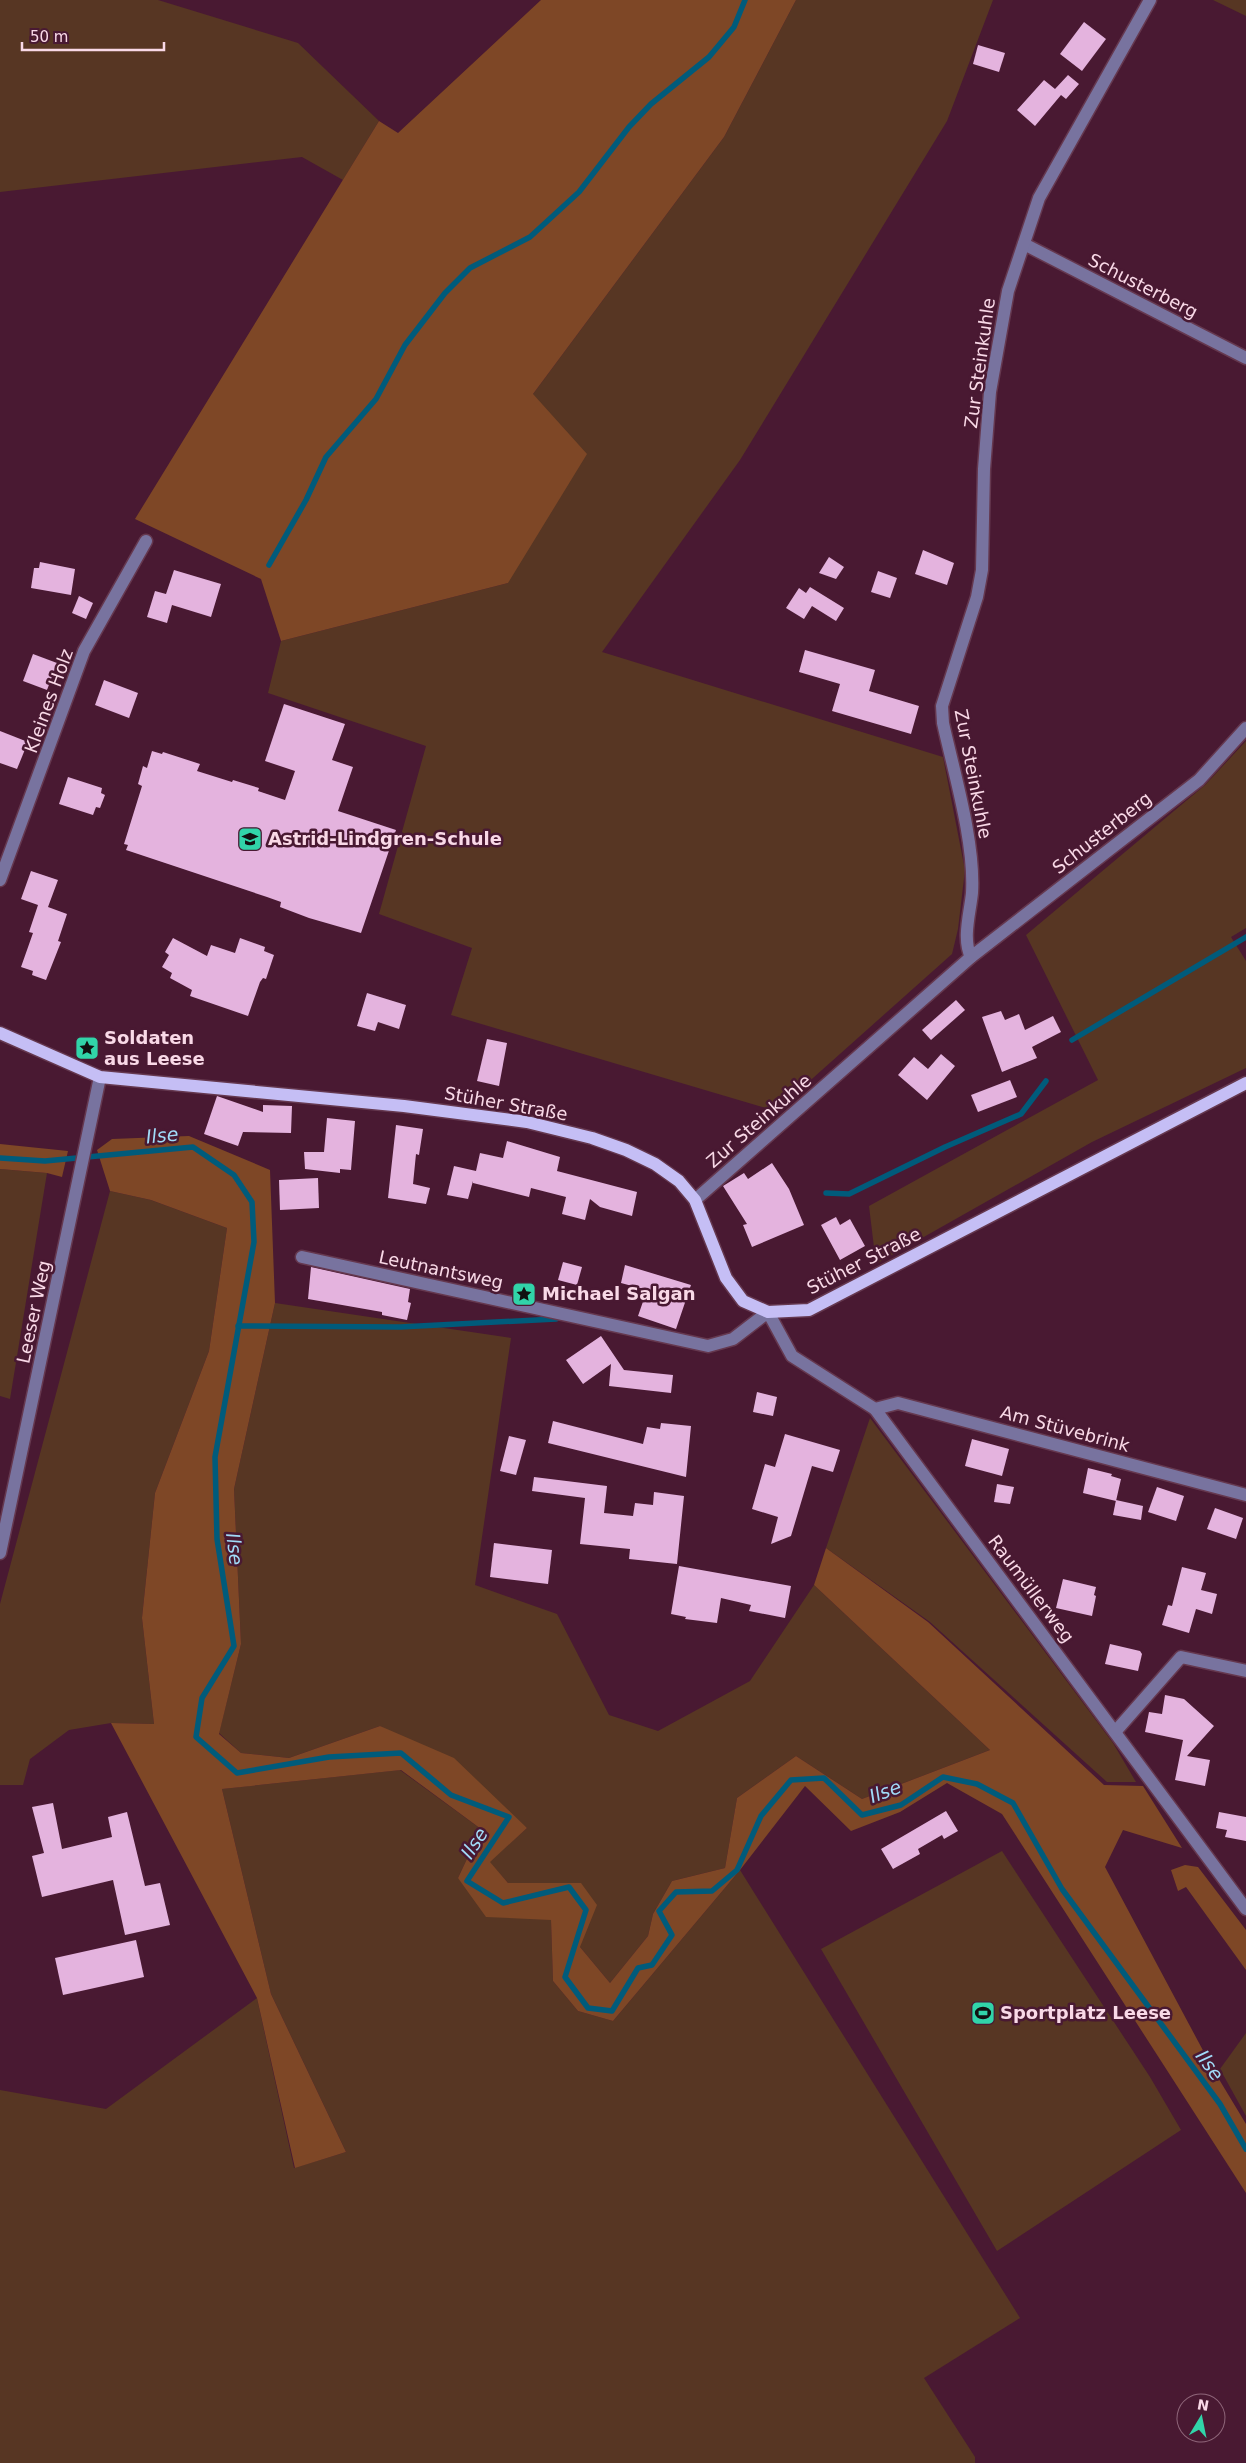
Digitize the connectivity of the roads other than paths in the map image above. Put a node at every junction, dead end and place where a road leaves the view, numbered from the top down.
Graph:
1 (1150, 0) edge
2 (1024, 244) junction
3 (1246, 358) edge
4 (146, 541) dead end
5 (1246, 728) edge
6 (0, 880) edge
7 (971, 957) junction
8 (0, 1034) edge
9 (100, 1077) junction
10 (1246, 1083) edge
11 (695, 1200) junction
12 (302, 1257) dead end
13 (768, 1312) junction
14 (875, 1409) junction
15 (1246, 1494) edge
16 (0, 1553) edge
17 (1246, 1671) edge
18 (1115, 1732) junction
19 (1246, 1910) edge

1 - 2 street, Zur Steinkuhle
2 - 3 street, Schusterberg
2 - 7 street, Zur Steinkuhle
4 - 6 street, Kleines Holz
5 - 7 street, Schusterberg
7 - 11 street, Zur Steinkuhle
8 - 9 main road, Stüher Straße
9 - 11 main road, Stüher Straße
9 - 16 street, Leeser Weg
10 - 13 main road, Stüher Straße
11 - 13 main road, Stüher Straße
12 - 13 street, Leutnantsweg
13 - 14 street, Raumüllerweg
14 - 15 street, Am Stüvebrink
14 - 18 street, Raumüllerweg
17 - 18 street
18 - 19 street, Raumüllerweg

